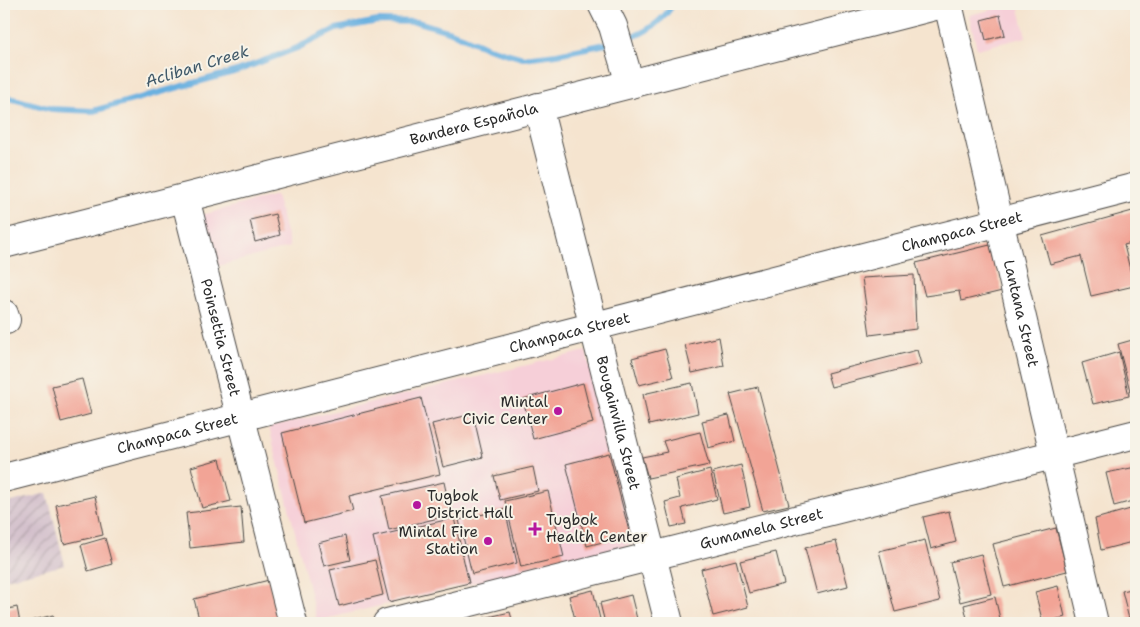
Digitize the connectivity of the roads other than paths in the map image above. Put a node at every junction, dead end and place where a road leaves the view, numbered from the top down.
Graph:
1 (943, 4) edge
2 (948, 4) edge
3 (607, 15) edge
4 (630, 84) junction
5 (538, 108) junction
6 (1136, 187) edge
7 (185, 198) junction
8 (1000, 222) junction
9 (4, 244) edge
10 (594, 327) junction
11 (241, 417) junction
12 (1136, 434) edge
13 (1054, 454) junction
14 (4, 478) edge
15 (652, 556) junction
16 (293, 623) edge
17 (387, 623) edge
18 (669, 623) edge
19 (1094, 623) edge

1 - 4 street, Bandera Española
2 - 8 street, Lantana Street
3 - 4 street
4 - 5 street, Bandera Española
5 - 7 street, Bandera Española
5 - 10 street, Bougainvilla Street
6 - 8 street, Champaca Street
7 - 9 street, Bandera Española
7 - 11 street, Poinsettia Street
8 - 10 street, Champaca Street
8 - 13 street, Lantana Street
10 - 11 street, Champaca Street
10 - 15 street, Bougainvilla Street
11 - 14 street, Champaca Street
11 - 16 street, Poinsettia Street
12 - 13 street, Gumamela Street
13 - 15 street, Gumamela Street
13 - 19 street, Lantana Street
15 - 17 street, Gumamela Street
15 - 18 street, Bougainvilla Street

